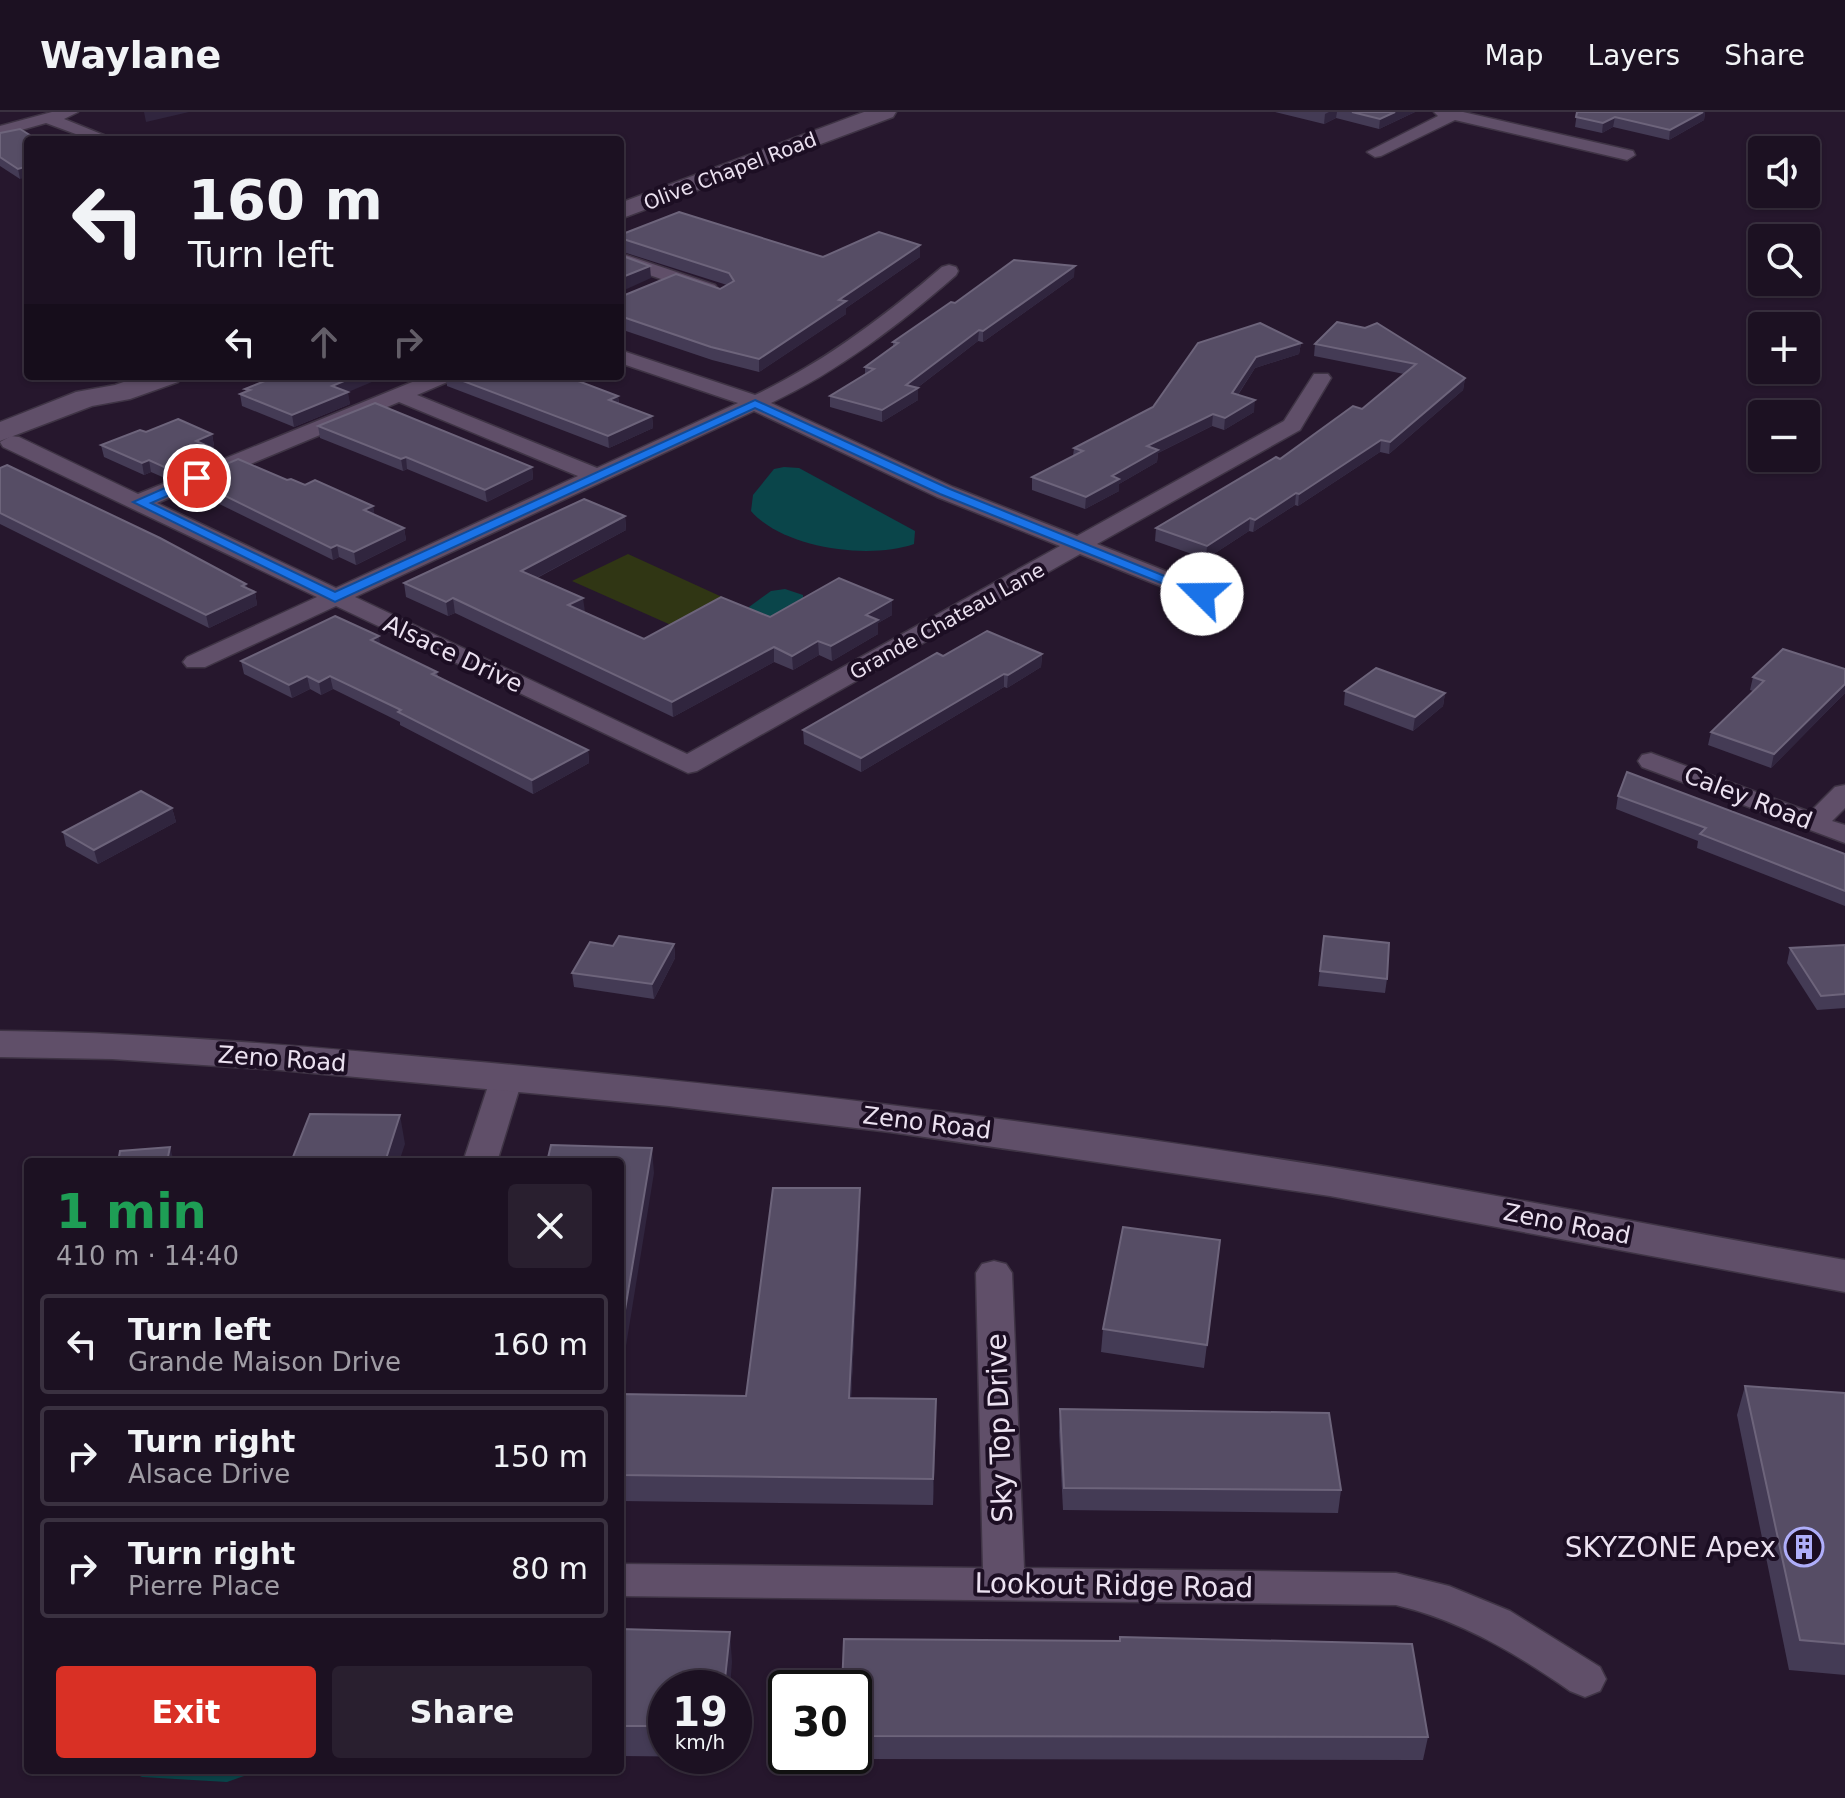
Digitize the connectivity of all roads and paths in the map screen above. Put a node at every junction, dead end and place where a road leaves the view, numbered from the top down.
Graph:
1 (70, 112) edge
2 (885, 112) edge
3 (1448, 113) edge
4 (49, 119) junction
5 (0, 131) edge
6 (97, 136) edge
7 (1375, 152) dead end
8 (1627, 155) dead end
9 (624, 210) edge
10 (624, 260) edge
11 (949, 271) dead end
12 (676, 278) junction
13 (648, 290) edge
14 (722, 293) edge
15 (624, 357) edge
16 (1321, 378) dead end
17 (157, 380) edge
18 (435, 380) edge
19 (399, 395) junction
20 (755, 403) junction
21 (4, 440) edge
22 (597, 476) junction
23 (139, 502) junction
24 (1080, 545) junction
25 (1202, 594) dead end
26 (335, 597) junction
27 (196, 662) dead end
28 (805, 701) joint
29 (1651, 761) dead end
30 (1845, 793) edge
31 (1814, 823) junction
32 (1845, 835) edge
33 (0, 1044) edge
34 (507, 1077) junction
35 (481, 1158) edge
36 (994, 1273) dead end
37 (1845, 1276) edge
38 (624, 1580) edge
39 (1004, 1584) junction
40 (1585, 1679) dead end

1 - 4 street
2 - 9 main road, Olive Chapel Road
3 - 7 street
3 - 8 street
4 - 5 street
4 - 6 street
10 - 12 street
11 - 20 street
12 - 13 street
12 - 14 street
15 - 20 street
16 - 24 street, Grande Chateau Lane
17 - 21 main road
18 - 19 street
19 - 22 street
19 - 23 street
20 - 22 street
20 - 24 street
21 - 23 street, Alsace Drive
22 - 26 street
23 - 26 street, Alsace Drive
24 - 25 street
24 - 28 street, Grande Chateau Lane
26 - 27 street
26 - 28 street, Alsace Drive
29 - 31 street, Caley Road
30 - 31 street
31 - 32 street, Caley Road
33 - 34 street, Zeno Road
34 - 35 street
34 - 37 street, Zeno Road
36 - 39 street, Sky Top Drive
38 - 39 street, Lookout Ridge Road
39 - 40 street, Lookout Ridge Road

